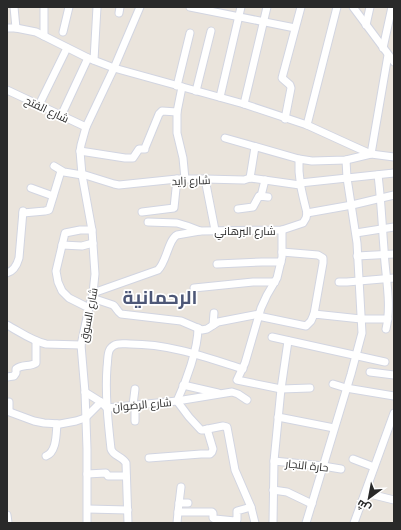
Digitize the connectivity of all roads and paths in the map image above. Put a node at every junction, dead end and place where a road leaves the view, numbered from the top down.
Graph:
1 (14, 7) edge
2 (44, 7) edge
3 (69, 7) edge
4 (97, 7) edge
5 (140, 7) edge
6 (190, 7) edge
7 (242, 7) edge
8 (266, 7) edge
9 (301, 7) edge
10 (337, 7) edge
11 (353, 7) edge
12 (370, 7) edge
13 (392, 7) edge
14 (239, 18) junction
15 (264, 22) junction
16 (366, 25) junction
17 (7, 28) edge
18 (16, 28) junction
19 (295, 28) junction
20 (211, 31) dead end
21 (63, 32) dead end
22 (190, 33) dead end
23 (44, 36) junction
24 (67, 48) junction
25 (383, 48) junction
26 (388, 55) junction
27 (91, 59) junction
28 (394, 62) edge
29 (114, 68) junction
30 (179, 86) junction
31 (7, 90) edge
32 (196, 91) junction
33 (220, 97) junction
34 (244, 104) junction
35 (39, 106) junction
36 (177, 112) junction
37 (61, 116) junction
38 (285, 119) junction
39 (307, 126) junction
40 (86, 128) junction
41 (225, 138) dead end
42 (255, 147) junction
43 (80, 151) junction
44 (371, 154) junction
45 (392, 156) edge
46 (299, 159) junction
47 (346, 160) junction
48 (54, 166) dead end
49 (61, 171) junction
50 (394, 173) edge
51 (82, 175) junction
52 (378, 175) junction
53 (250, 178) junction
54 (347, 178) junction
55 (177, 179) junction
56 (185, 179) junction
57 (206, 179) junction
58 (265, 180) junction
59 (300, 184) junction
60 (31, 188) dead end
61 (394, 194) edge
62 (53, 196) junction
63 (381, 198) junction
64 (352, 205) junction
65 (238, 209) dead end
66 (142, 212) dead end
67 (307, 213) junction
68 (148, 222) dead end
69 (394, 227) edge
70 (383, 228) junction
71 (92, 230) junction
72 (215, 230) junction
73 (282, 230) junction
74 (200, 231) junction
75 (356, 233) junction
76 (93, 243) junction
77 (62, 246) junction
78 (282, 252) junction
79 (394, 254) edge
80 (384, 255) junction
81 (358, 256) junction
82 (281, 262) junction
83 (217, 264) dead end
84 (7, 273) edge
85 (394, 278) edge
86 (386, 279) junction
87 (359, 281) junction
88 (275, 282) junction
89 (339, 282) dead end
90 (194, 288) dead end
91 (93, 295) junction
92 (89, 308) junction
93 (214, 313) dead end
94 (314, 314) junction
95 (390, 314) edge
96 (259, 315) junction
97 (361, 319) junction
98 (7, 325) edge
99 (213, 325) junction
100 (198, 328) junction
101 (386, 329) dead end
102 (272, 337) dead end
103 (36, 341) junction
104 (288, 341) junction
105 (81, 345) junction
106 (194, 353) junction
107 (356, 355) junction
108 (385, 362) dead end
109 (243, 369) junction
110 (370, 372) dead end
111 (394, 376) edge
112 (7, 378) edge
113 (333, 384) dead end
114 (183, 385) junction
115 (310, 388) dead end
116 (346, 388) junction
117 (136, 389) dead end
118 (281, 389) junction
119 (84, 392) junction
120 (222, 394) junction
121 (394, 396) edge
122 (247, 400) dead end
123 (177, 401) junction
124 (9, 402) dead end
125 (104, 405) junction
126 (134, 405) junction
127 (8, 411) edge
128 (394, 413) edge
129 (278, 417) junction
130 (86, 418) junction
131 (135, 421) dead end
132 (57, 424) junction
133 (334, 428) junction
134 (205, 430) junction
135 (46, 456) dead end
136 (149, 458) dead end
137 (352, 459) dead end
138 (274, 461) junction
139 (323, 466) junction
140 (374, 467) junction
141 (340, 469) dead end
142 (87, 474) junction
143 (126, 476) junction
144 (181, 487) dead end
145 (273, 490) junction
146 (366, 493) junction
147 (394, 500) edge
148 (179, 503) junction
149 (188, 503) dead end
150 (312, 504) junction
151 (251, 507) junction
152 (88, 509) junction
153 (128, 510) junction
154 (178, 512) junction
155 (7, 515) edge
156 (8, 523) edge
157 (88, 523) edge
158 (128, 523) edge
159 (177, 523) edge
160 (255, 523) edge
161 (272, 523) edge
162 (306, 523) edge
163 (354, 523) edge

1 - 18 street
2 - 23 street
3 - 21 street
4 - 27 street
5 - 29 street, شارع السوق
6 - 14 street
7 - 14 street
8 - 15 street
9 - 19 street
10 - 39 street
11 - 16 street
12 - 16 street
13 - 25 street
14 - 15 street
14 - 33 street
15 - 19 street
15 - 34 street
16 - 25 street
17 - 18 street
18 - 23 street
19 - 38 street
20 - 32 street
22 - 30 street
23 - 24 street
24 - 27 street
24 - 35 street
25 - 26 street
26 - 28 street
26 - 44 street
27 - 29 street
27 - 37 street
29 - 30 street
29 - 40 street, شارع السوق
30 - 32 street
30 - 36 street
31 - 35 street, شارع الفتح
32 - 33 street
33 - 34 street
34 - 38 street
35 - 37 street, شارع الفتح
36 - 43 street
36 - 56 street
37 - 40 street, شارع الفتح
38 - 39 street
39 - 44 street
40 - 43 street, شارع السوق
41 - 42 street
42 - 46 street
42 - 53 street
43 - 51 street, شارع السوق
44 - 45 street
44 - 47 street
46 - 47 street
46 - 59 street
47 - 54 street
48 - 49 street
49 - 51 street, شارع زايد
49 - 62 street
50 - 52 street, شارع زايد
51 - 55 street, شارع زايد
51 - 71 street, شارع السوق
52 - 54 street, شارع زايد
52 - 63 street
53 - 57 street, شارع زايد
53 - 58 street, شارع زايد
54 - 59 street, شارع زايد
54 - 64 street
55 - 56 street, شارع زايد
55 - 66 street
56 - 57 street, شارع زايد
57 - 72 street
58 - 59 street, شارع زايد
58 - 65 street
59 - 67 street
60 - 62 street
61 - 63 street
62 - 84 street
63 - 64 street
63 - 70 street
64 - 67 street
64 - 75 street
67 - 73 street, شارع البرهاني
68 - 74 street
69 - 70 street
70 - 75 street
70 - 80 street
71 - 76 street, شارع السوق
71 - 77 street
72 - 73 street, شارع البرهاني
72 - 74 street, شارع البرهاني
73 - 78 street
74 - 91 street, شارع البرهاني
75 - 81 street
76 - 77 street
76 - 91 street, شارع السوق
77 - 92 street
78 - 82 street
78 - 94 street
79 - 80 street
80 - 81 street
80 - 86 street
81 - 87 street
82 - 83 street
82 - 88 street
85 - 86 street
86 - 87 street
86 - 95 street
87 - 89 street
87 - 97 street
88 - 90 street
88 - 96 street
91 - 92 street, شارع السوق
91 - 100 street
92 - 105 street, شارع السوق
93 - 99 street
94 - 96 street
94 - 97 street
95 - 97 street
95 - 101 street
96 - 99 street
96 - 109 street
97 - 107 street
98 - 103 street
99 - 100 street
100 - 106 street
102 - 104 street
103 - 105 street
103 - 112 street
104 - 107 street
104 - 118 street
105 - 119 street, شارع السوق
106 - 109 street
106 - 114 street
106 - 125 street
107 - 108 street
107 - 116 street
109 - 118 street
110 - 111 street
113 - 116 street
114 - 120 street
114 - 123 street
115 - 118 street
116 - 121 street
116 - 133 street
117 - 126 street
118 - 129 street
119 - 125 street
119 - 130 street, شارع السوق
120 - 122 street
120 - 123 street, شارع الرضوان
123 - 126 street, شارع الرضوان
123 - 134 street
124 - 127 street
125 - 126 street, شارع الرضوان
125 - 130 street
125 - 143 street
126 - 131 street
127 - 132 street
128 - 140 street
129 - 133 street
129 - 138 street
130 - 132 street
130 - 142 street, شارع السوق
132 - 135 street
133 - 139 street
134 - 136 street
134 - 151 street
137 - 140 street
138 - 139 street, حارة النجار
138 - 145 street
139 - 141 street, حارة النجار
139 - 150 street
140 - 146 street
142 - 143 street
142 - 152 street, شارع السوق
143 - 153 street
144 - 148 street
145 - 150 street
145 - 161 street
146 - 147 street
146 - 163 street
148 - 149 street
148 - 154 street
150 - 162 street
151 - 154 street
151 - 160 street
152 - 153 street
152 - 157 street, شارع السوق
153 - 158 street
154 - 159 street
155 - 156 street

